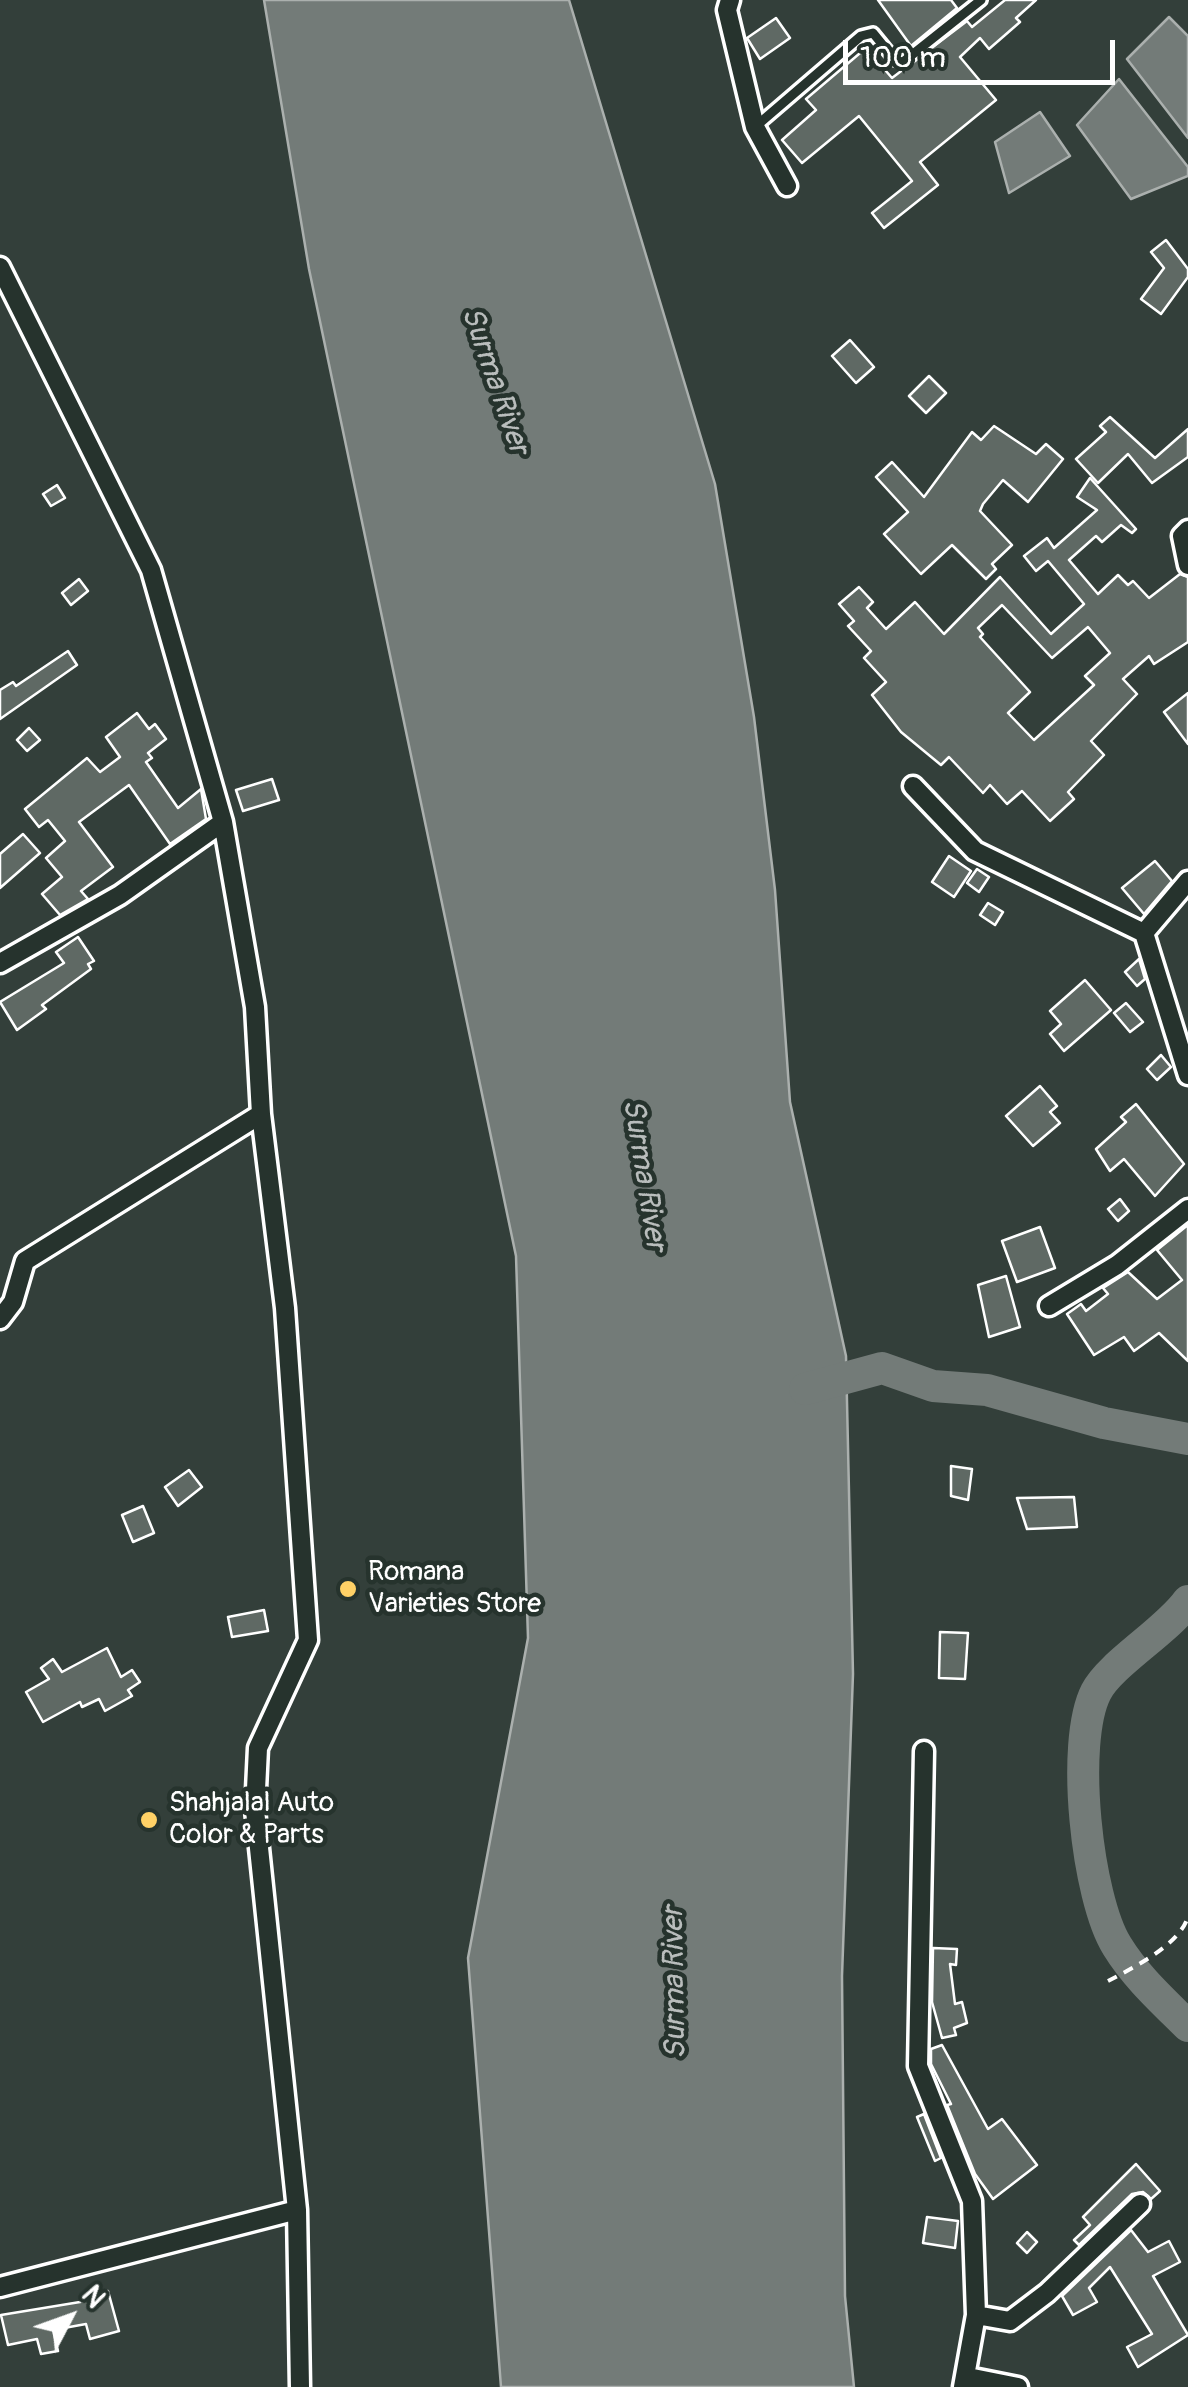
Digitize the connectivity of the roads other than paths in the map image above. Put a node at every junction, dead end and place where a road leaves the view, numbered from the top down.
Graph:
1 (730, 0) edge
2 (982, 0) edge
3 (755, 127) junction
4 (787, 186) dead end
5 (0, 267) edge
6 (1188, 530) edge
7 (1188, 564) edge
8 (913, 786) dead end
9 (223, 822) junction
10 (1188, 883) edge
11 (1144, 933) junction
12 (0, 963) edge
13 (1188, 1075) edge
14 (261, 1114) junction
15 (1188, 1209) edge
16 (1049, 1306) dead end
17 (0, 1319) edge
18 (924, 1751) dead end
19 (1140, 2204) dead end
20 (298, 2210) junction
21 (0, 2287) edge
22 (976, 2314) junction
23 (965, 2382) edge
24 (300, 2387) edge
25 (1018, 2387) edge

1 - 3 street
2 - 3 lane
3 - 4 street
5 - 9 street
6 - 7 street
8 - 11 street
9 - 12 street
9 - 14 street
10 - 11 street
11 - 13 street
14 - 17 street
14 - 20 street
15 - 16 street
18 - 22 street
19 - 22 street
20 - 21 street
20 - 24 street
22 - 23 street
23 - 25 street

